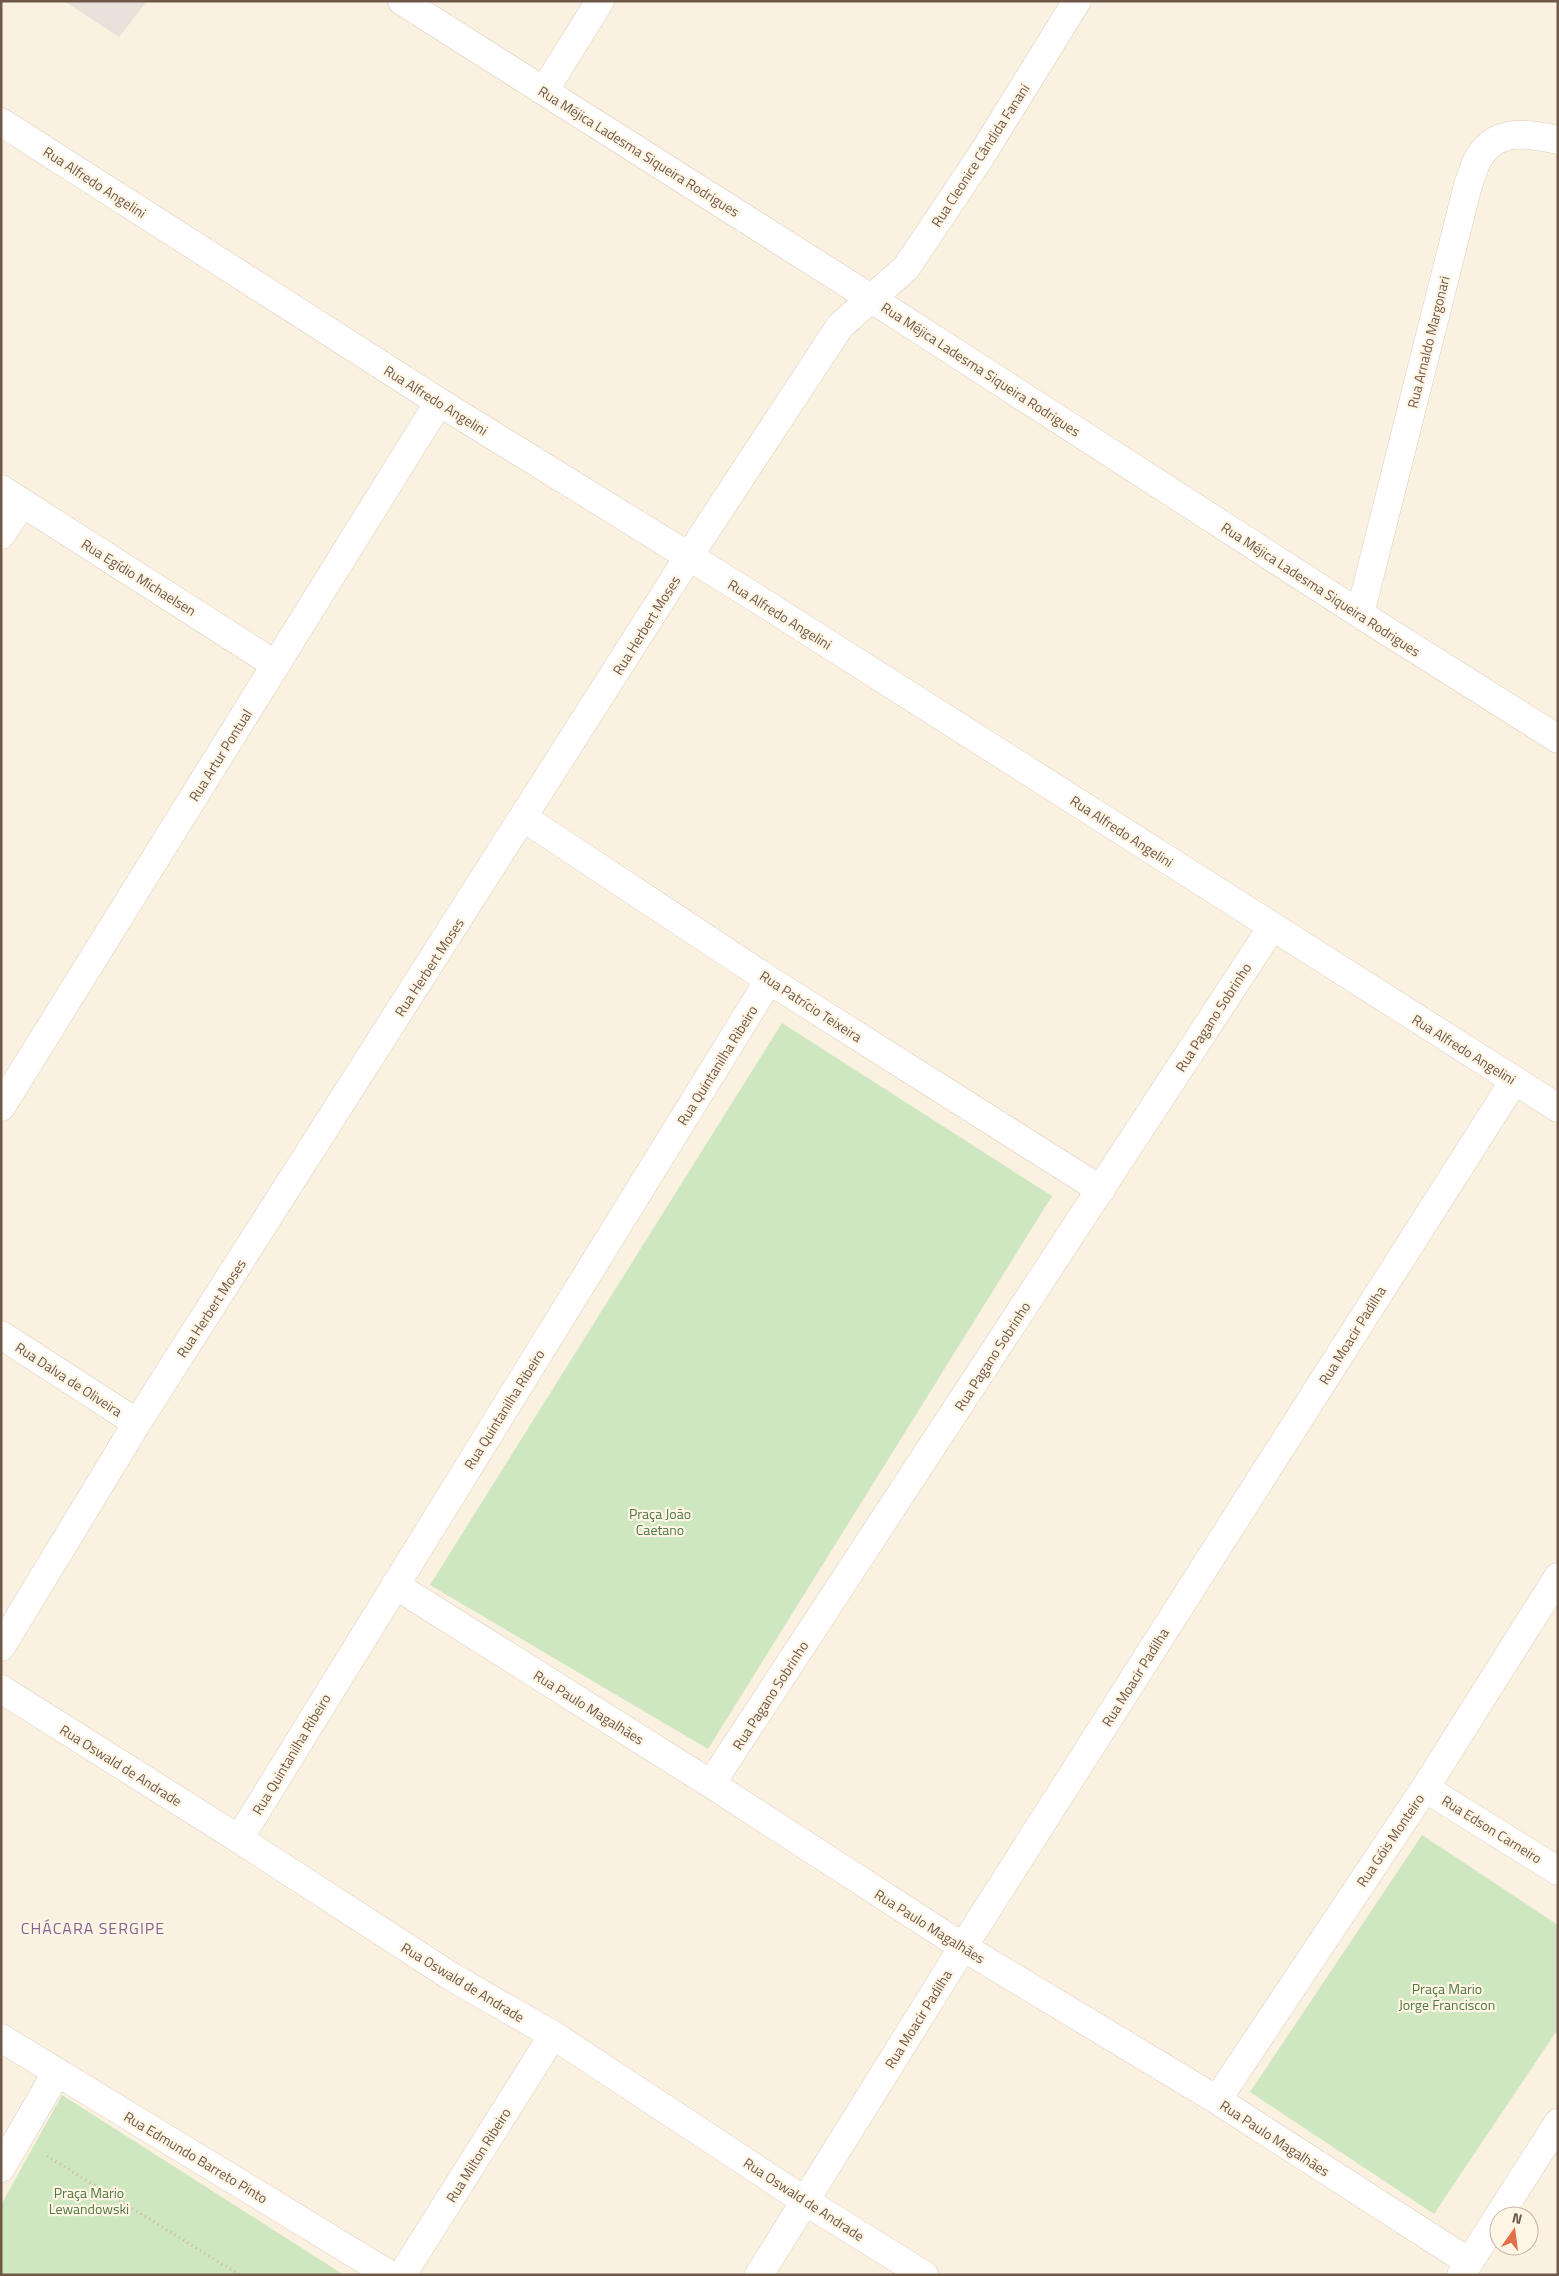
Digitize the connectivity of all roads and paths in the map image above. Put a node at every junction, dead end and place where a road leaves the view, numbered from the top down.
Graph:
1 (402, 1) edge
2 (600, 1) edge
3 (1077, 1) edge
4 (544, 91) junction
5 (1, 122) edge
6 (1558, 140) edge
7 (872, 299) junction
8 (439, 402) junction
9 (11, 496) edge
10 (1, 535) edge
11 (689, 556) junction
12 (1360, 614) junction
13 (276, 665) junction
14 (1558, 739) edge
15 (524, 818) junction
16 (1272, 927) junction
17 (769, 980) junction
18 (1514, 1081) junction
19 (1557, 1106) edge
20 (1, 1107) edge
21 (1101, 1190) junction
22 (1, 1335) edge
23 (137, 1423) junction
24 (1558, 1577) edge
25 (395, 1584) junction
26 (1, 1647) edge
27 (1, 1689) edge
28 (711, 1784) junction
29 (1425, 1788) junction
30 (239, 1839) junction
31 (1558, 1872) edge
32 (963, 1948) junction
33 (553, 2035) junction
34 (1, 2038) edge
35 (57, 2072) junction
36 (1217, 2100) junction
37 (1558, 2123) edge
38 (18, 2139) junction
39 (1, 2168) edge
40 (806, 2201) junction
41 (1465, 2268) edge
42 (240, 2275) edge
43 (390, 2275) edge
44 (402, 2275) edge
45 (759, 2275) edge
46 (924, 2275) edge

1 - 4 street, Rua Méjica Ladesma Siqueira Rodrigues
2 - 4 street
3 - 7 street, Rua Cleonice Cândida Fanani
4 - 7 street, Rua Méjica Ladesma Siqueira Rodrigues
5 - 8 street, Rua Alfredo Angelini
6 - 12 street, Rua Arnaldo Margonari
7 - 11 street, Rua Herbert Moses
7 - 12 street, Rua Méjica Ladesma Siqueira Rodrigues
8 - 11 street, Rua Alfredo Angelini
8 - 13 street, Rua Artur Pontual
9 - 10 street
9 - 13 street, Rua Egídio Michaelsen
11 - 15 street, Rua Herbert Moses
11 - 16 street, Rua Alfredo Angelini
12 - 14 street, Rua Méjica Ladesma Siqueira Rodrigues
13 - 20 street, Rua Artur Pontual
15 - 17 street, Rua Patrício Teixeira
15 - 23 street, Rua Herbert Moses
16 - 18 street, Rua Alfredo Angelini
16 - 21 street, Rua Pagano Sobrinho
17 - 21 street, Rua Patrício Teixeira
17 - 25 street, Rua Quintanilha Ribeiro
18 - 19 street, Rua Alfredo Angelini
18 - 32 street, Rua Moacir Padilha
21 - 28 street, Rua Pagano Sobrinho
22 - 23 street, Rua Dalva de Oliveira
23 - 26 street, Rua Herbert Moses
24 - 29 street, Rua Góis Monteiro
25 - 28 street, Rua Paulo Magalhães
25 - 30 street, Rua Quintanilha Ribeiro
27 - 30 street, Rua Oswald de Andrade
28 - 32 street, Rua Paulo Magalhães
29 - 31 street, Rua Edson Carneiro
29 - 36 street, Rua Góis Monteiro
30 - 33 street, Rua Oswald de Andrade
32 - 36 street, Rua Paulo Magalhães
32 - 40 street, Rua Moacir Padilha
33 - 40 street, Rua Oswald de Andrade
33 - 44 street, Rua Milton Ribeiro
34 - 35 street, Rua Edmundo Barreto Pinto
35 - 38 street
35 - 43 street, Rua Edmundo Barreto Pinto
36 - 41 street, Rua Paulo Magalhães
37 - 41 street
38 - 39 street
38 - 42 path
40 - 45 street, Rua Moacir Padilha
40 - 46 street, Rua Oswald de Andrade

